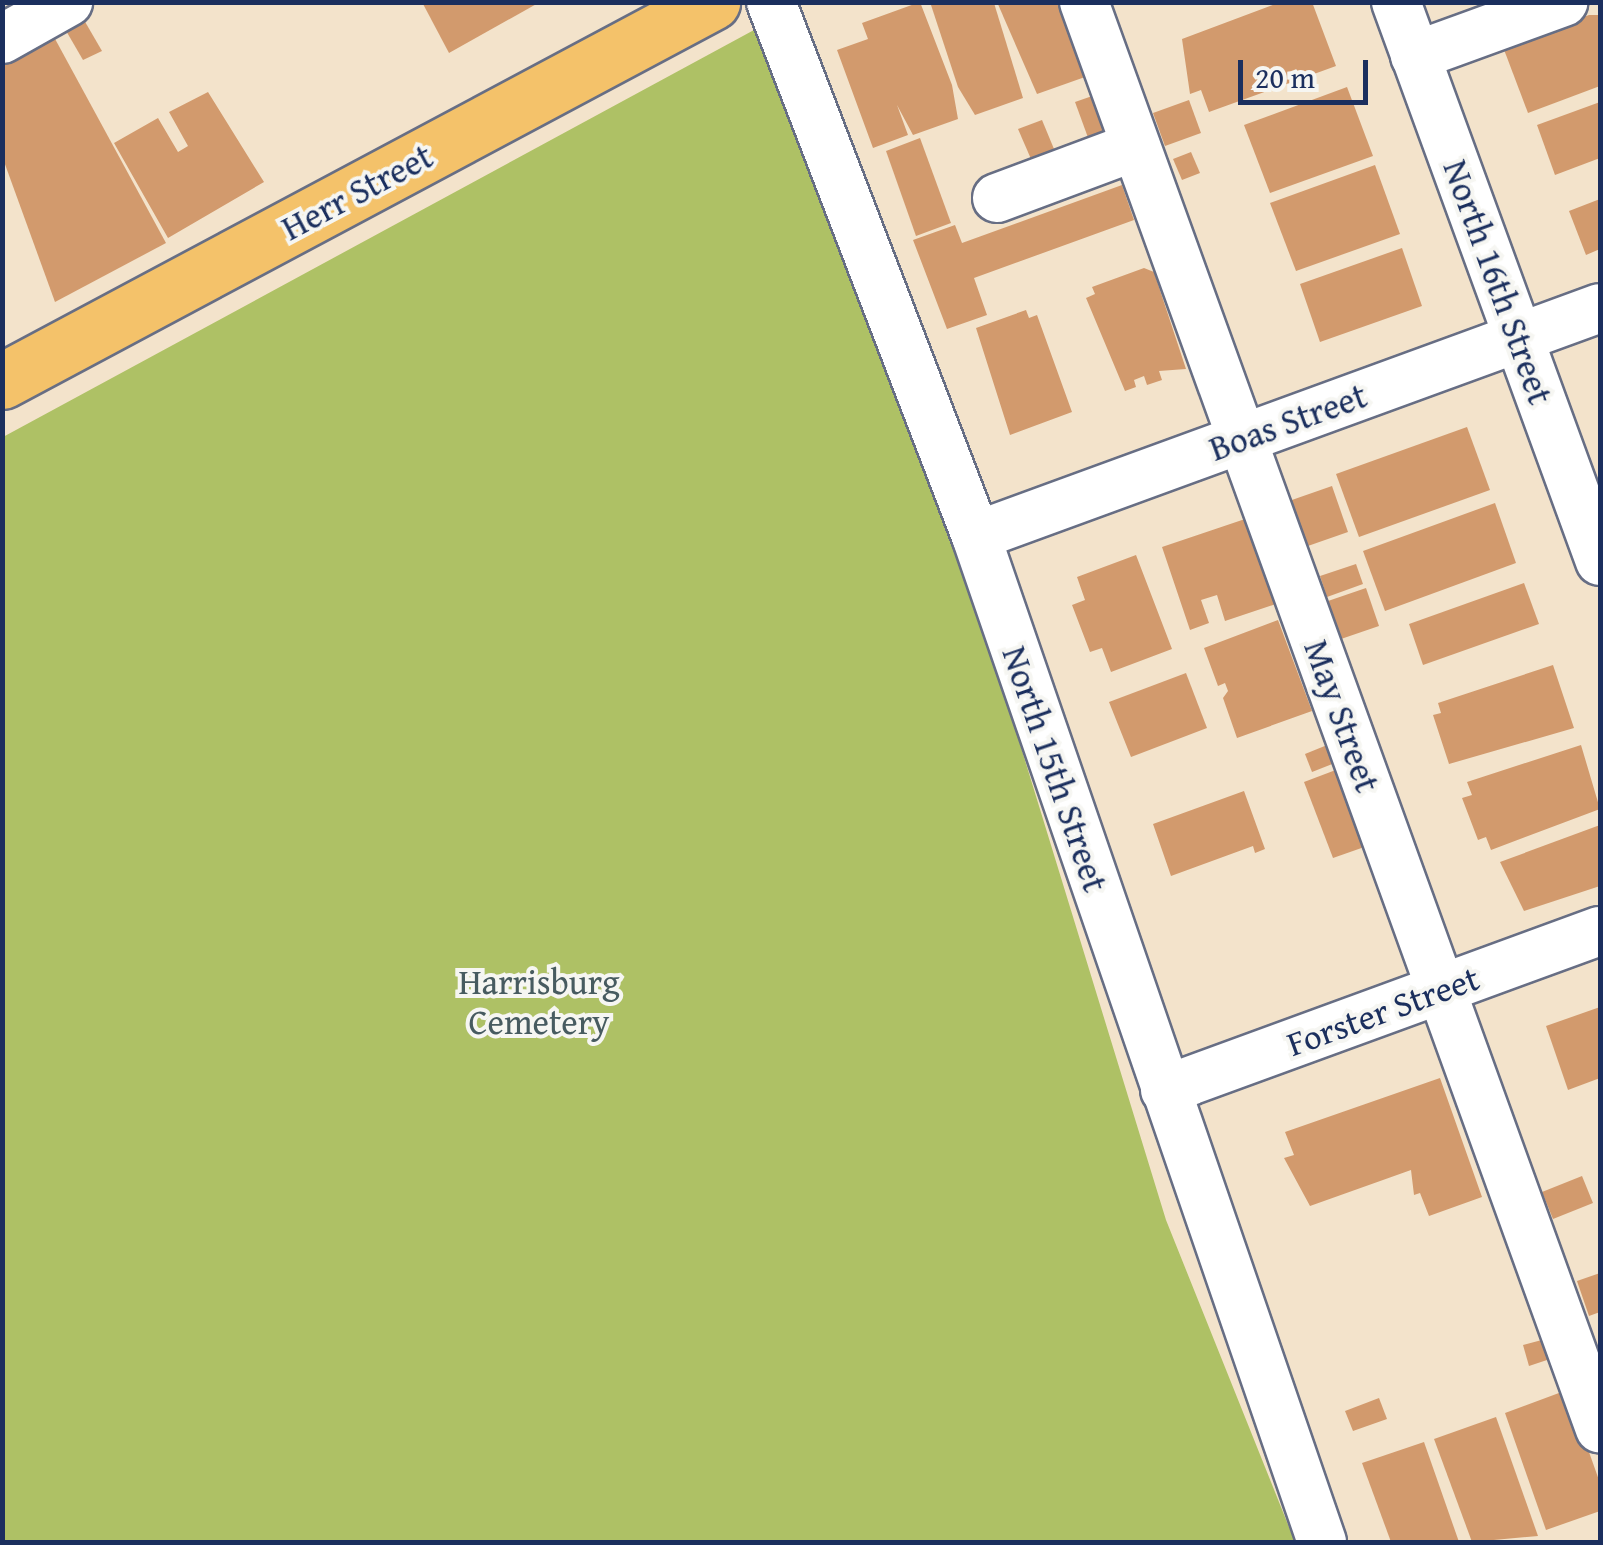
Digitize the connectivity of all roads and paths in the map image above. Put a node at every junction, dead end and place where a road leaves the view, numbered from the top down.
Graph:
1 (68, 2) edge
2 (712, 2) edge
3 (771, 2) edge
4 (1084, 2) edge
5 (1396, 2) edge
6 (1564, 2) edge
7 (2, 39) edge
8 (1416, 56) junction
9 (1136, 146) junction
10 (997, 198) dead end
11 (1600, 308) edge
12 (1519, 338) junction
13 (5, 371) edge
14 (1242, 439) junction
15 (976, 536) junction
16 (1600, 561) edge
17 (1600, 932) edge
18 (1442, 989) junction
19 (1164, 1090) junction
20 (1600, 1429) edge
21 (1322, 1542) edge

1 - 7 street
2 - 13 main road, Herr Street
3 - 15 street, North 15th Street
4 - 9 street, May Street
5 - 8 street, North 16th Street
6 - 8 street
8 - 12 street, North 16th Street
9 - 10 street
9 - 14 street, May Street
11 - 12 street, Boas Street
12 - 14 street, Boas Street
12 - 16 street, North 16th Street
14 - 15 street, Boas Street
14 - 18 street, May Street
15 - 19 street, North 15th Street
17 - 18 street, Forster Street
18 - 19 street, Forster Street
18 - 20 street, May Street
19 - 21 street, North 15th Street

